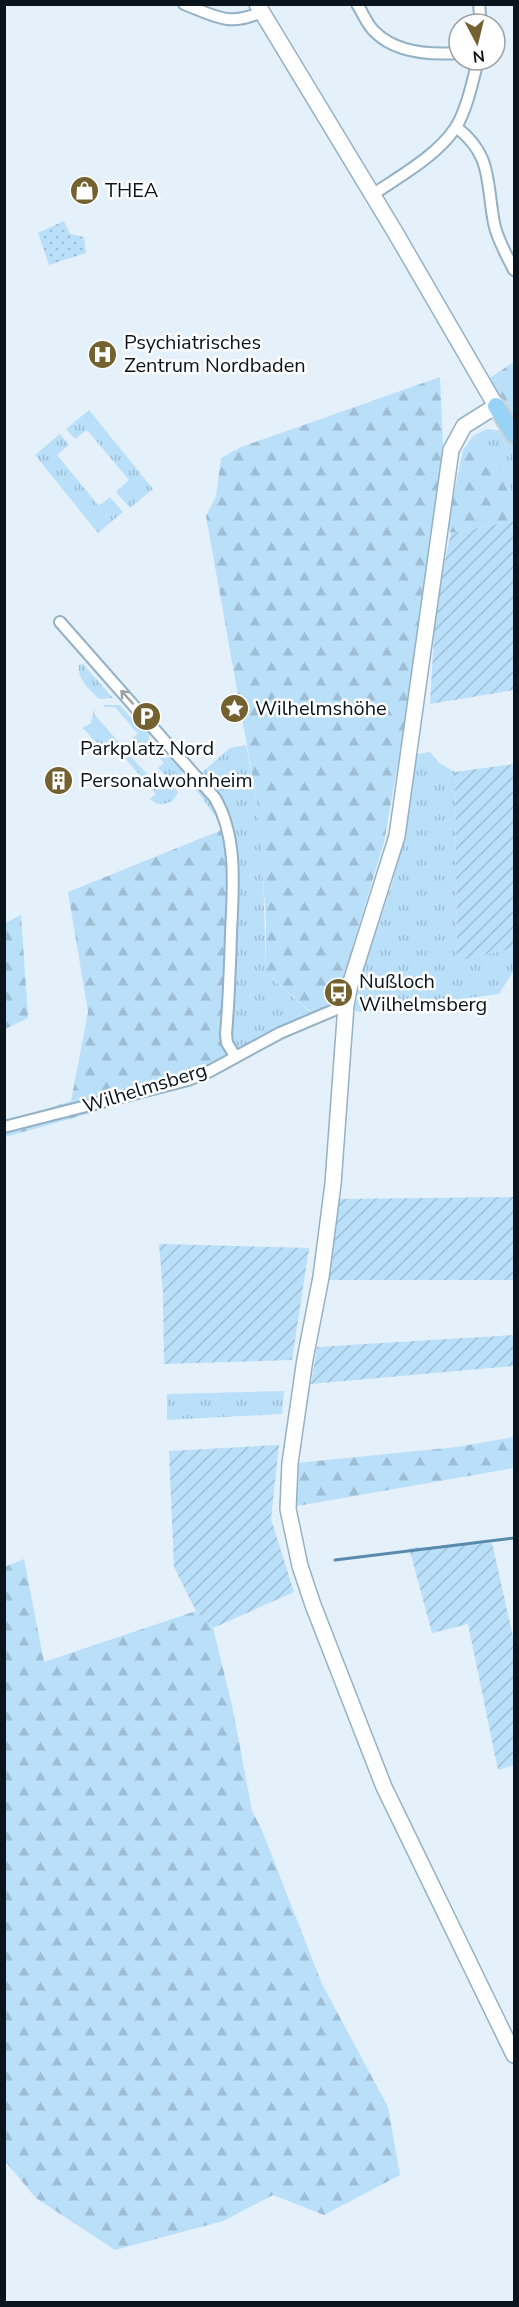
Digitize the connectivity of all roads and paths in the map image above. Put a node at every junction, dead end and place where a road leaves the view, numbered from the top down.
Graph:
1 (184, 4) edge
2 (357, 4) edge
3 (259, 8) edge
4 (447, 54) edge
5 (475, 72) edge
6 (456, 127) junction
7 (372, 195) junction
8 (514, 270) edge
9 (496, 406) junction
10 (514, 435) edge
11 (60, 622) dead end
12 (346, 1005) junction
13 (235, 1056) junction
14 (4, 1127) edge
15 (514, 2055) edge

1 - 3 street
2 - 4 street
3 - 7 main road
5 - 6 street
6 - 7 street
6 - 8 street
7 - 9 main road
9 - 10 main road
9 - 12 main road
13 -> 11 street
12 - 13 street, Wilhelmsberg
12 - 15 main road
13 - 14 street, Wilhelmsberg

